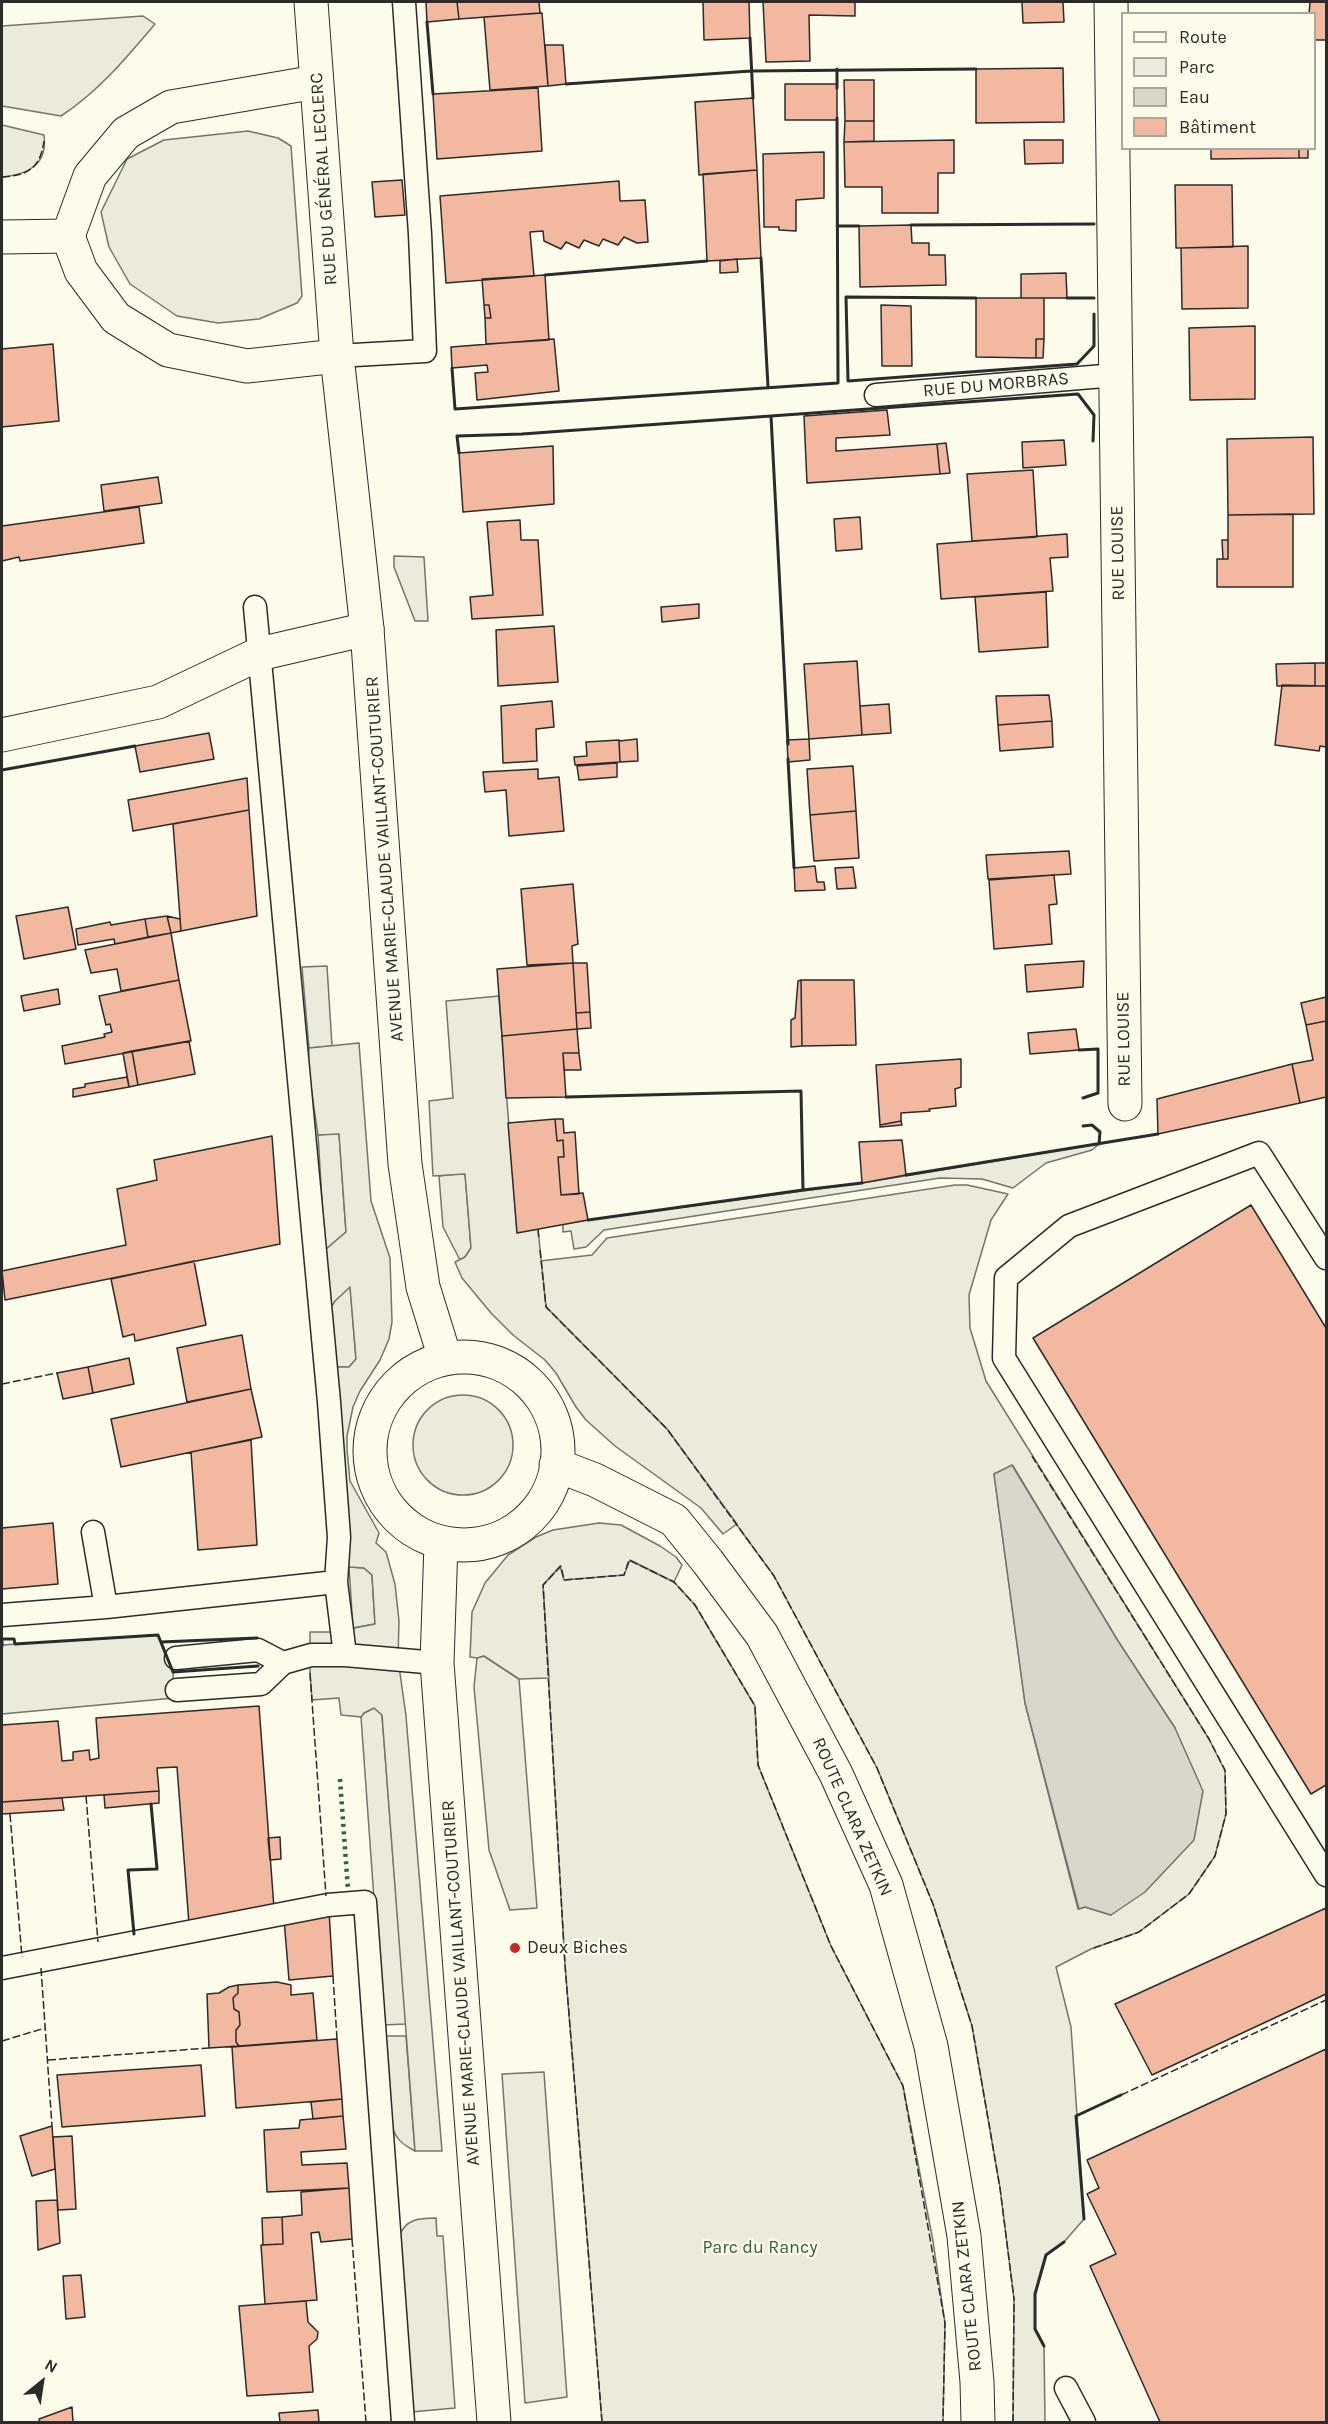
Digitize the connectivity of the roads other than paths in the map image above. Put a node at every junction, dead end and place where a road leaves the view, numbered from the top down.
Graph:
1 (311, 2) edge
2 (404, 2) edge
3 (1111, 2) edge
4 (316, 82) junction
5 (68, 236) junction
6 (2, 237) edge
7 (338, 357) junction
8 (1116, 375) junction
9 (876, 395) dead end
10 (255, 607) dead end
11 (367, 629) junction
12 (259, 654) junction
13 (2, 735) edge
14 (1125, 1104) dead end
15 (1326, 1258) edge
16 (446, 1358) junction
17 (556, 1465) junction
18 (93, 1532) dead end
19 (441, 1543) junction
20 (336, 1582) junction
21 (106, 1607) junction
22 (2, 1615) edge
23 (345, 1655) junction
24 (176, 1658) dead end
25 (283, 1663) junction
26 (437, 1663) junction
27 (177, 1690) dead end
28 (1326, 1875) edge
29 (2, 1968) edge
30 (1066, 2388) dead end
31 (403, 2422) edge
32 (494, 2422) edge
33 (978, 2422) edge
34 (1083, 2422) edge

1 - 4 street, RUE DU GÉNÉRAL LECLERC
2 - 7 lane
3 - 8 street, RUE LOUISE
4 - 5 street
4 - 7 street, RUE DU GÉNÉRAL LECLERC
5 - 6 street
5 - 7 street
7 - 11 street, AVENUE MARIE-CLAUDE VAILLANT-COUTURIER
8 - 9 lane, RUE DU MORBRAS
8 - 14 street, RUE LOUISE
10 - 12 lane
11 - 12 street
11 - 16 street, AVENUE MARIE-CLAUDE VAILLANT-COUTURIER
12 - 13 street
12 - 20 lane
15 - 28 lane
16 - 17 street
16 - 19 street
17 - 19 street
17 - 33 street, ROUTE CLARA ZETKIN
18 - 21 lane
19 - 26 street, AVENUE MARIE-CLAUDE VAILLANT-COUTURIER
20 - 21 lane
20 - 23 lane
21 - 22 lane
23 - 25 lane
23 - 26 lane
24 - 25 lane
25 - 27 lane
26 - 32 street, AVENUE MARIE-CLAUDE VAILLANT-COUTURIER
29 - 31 lane
30 - 34 lane

